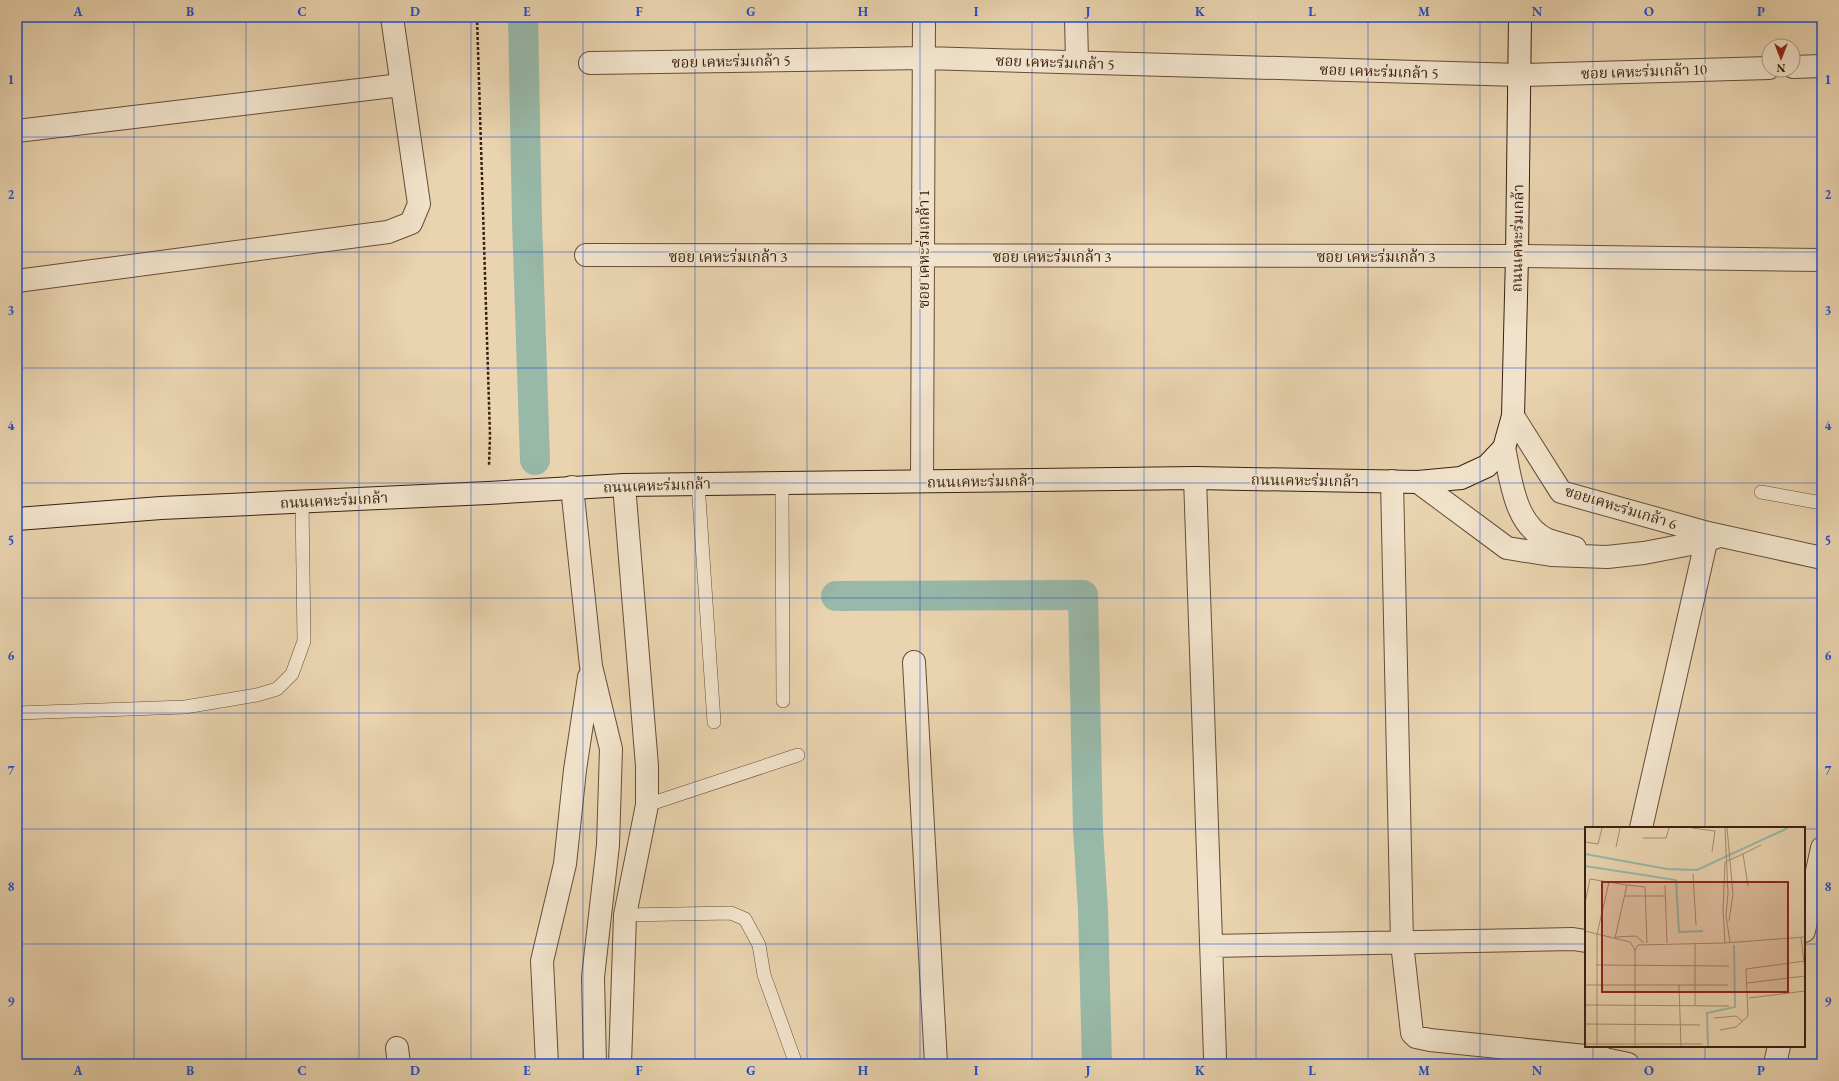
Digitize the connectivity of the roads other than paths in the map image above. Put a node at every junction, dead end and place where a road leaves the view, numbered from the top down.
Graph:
1 (392, 17) edge
2 (924, 17) edge
3 (1076, 17) edge
4 (1520, 17) edge
5 (924, 58) junction
6 (1078, 62) junction
7 (590, 63) dead end
8 (1822, 66) edge
9 (1801, 67) edge
10 (1761, 68) edge
11 (1520, 75) junction
12 (400, 85) junction
13 (17, 131) edge
14 (586, 255) dead end
15 (923, 256) junction
16 (1517, 256) junction
17 (1822, 260) edge
18 (17, 281) edge
19 (1513, 416) junction
20 (1504, 448) junction
21 (1195, 478) junction
22 (922, 481) junction
23 (1392, 481) junction
24 (1418, 482) junction
25 (698, 483) junction
26 (782, 484) junction
27 (624, 485) junction
28 (572, 488) junction
29 (1761, 492) dead end
30 (302, 501) junction
31 (1822, 503) edge
32 (17, 519) edge
33 (1712, 537) junction
34 (1607, 557) junction
35 (1822, 558) edge
36 (914, 662) dead end
37 (591, 666) junction
38 (783, 701) dead end
39 (17, 713) edge
40 (714, 722) dead end
41 (798, 755) dead end
42 (647, 805) junction
43 (1642, 827) edge
44 (1822, 848) edge
45 (625, 915) junction
46 (1805, 926) edge
47 (1585, 941) edge
48 (1402, 943) junction
49 (1212, 946) junction
50 (1779, 1047) edge
51 (1597, 1052) edge
52 (1215, 1057) dead end
53 (546, 1064) edge
54 (595, 1064) edge
55 (620, 1064) edge
56 (796, 1064) edge
57 (936, 1064) edge
58 (1628, 1064) edge
59 (1775, 1064) edge

1 - 12 street
2 - 5 street, ซอย เคหะร่มเกล้า 1
3 - 6 street
4 - 11 street, ถนนเคหะร่มเกล้า
5 - 6 street, ซอย เคหะร่มเกล้า 5
5 - 7 street, ซอย เคหะร่มเกล้า 5
5 - 15 street, ซอย เคหะร่มเกล้า 1
6 - 11 street, ซอย เคหะร่มเกล้า 5
8 - 9 street
10 - 11 street, ซอย เคหะร่มเกล้า 10
11 - 16 street, ถนนเคหะร่มเกล้า
12 - 13 street
12 - 18 street
14 - 15 street, ซอย เคหะร่มเกล้า 3
15 - 16 street, ซอย เคหะร่มเกล้า 3
15 - 22 street, ซอย เคหะร่มเกล้า 1
16 - 17 street, ซอย เคหะร่มเกล้า 3
16 - 19 street, ถนนเคหะร่มเกล้า
19 - 20 street, ถนนเคหะร่มเกล้า
19 - 33 street, ซอยเคหะร่มเกล้า 6
20 - 24 street, ถนนเคหะร่มเกล้า
20 - 34 street, ซอยเคหะร่มเกล้า 6
21 - 22 street, ถนนเคหะร่มเกล้า
21 - 23 street, ถนนเคหะร่มเกล้า
21 - 49 street
22 - 26 street, ถนนเคหะร่มเกล้า
23 - 24 street, ถนนเคหะร่มเกล้า
23 - 48 street
24 - 34 street, ซอยเคหะร่มเกล้า 6
25 - 26 street, ถนนเคหะร่มเกล้า
25 - 27 street, ถนนเคหะร่มเกล้า
25 - 40 lane
26 - 38 lane
27 - 28 street, ถนนเคหะร่มเกล้า
27 - 42 street
28 - 30 street, ถนนเคหะร่มเกล้า
28 - 37 street
29 - 31 lane
30 - 32 street, ถนนเคหะร่มเกล้า
30 - 39 lane
33 - 34 street, ซอยเคหะร่มเกล้า 6
33 - 35 street, ซอยเคหะร่มเกล้า 6
33 - 43 street
36 - 57 street
37 - 53 street
37 - 54 street
41 - 42 lane
42 - 45 street
44 - 46 street
45 - 55 street
45 - 56 lane
47 - 48 street
48 - 49 street
48 - 51 street
49 - 52 street
50 - 59 street
51 - 58 street

